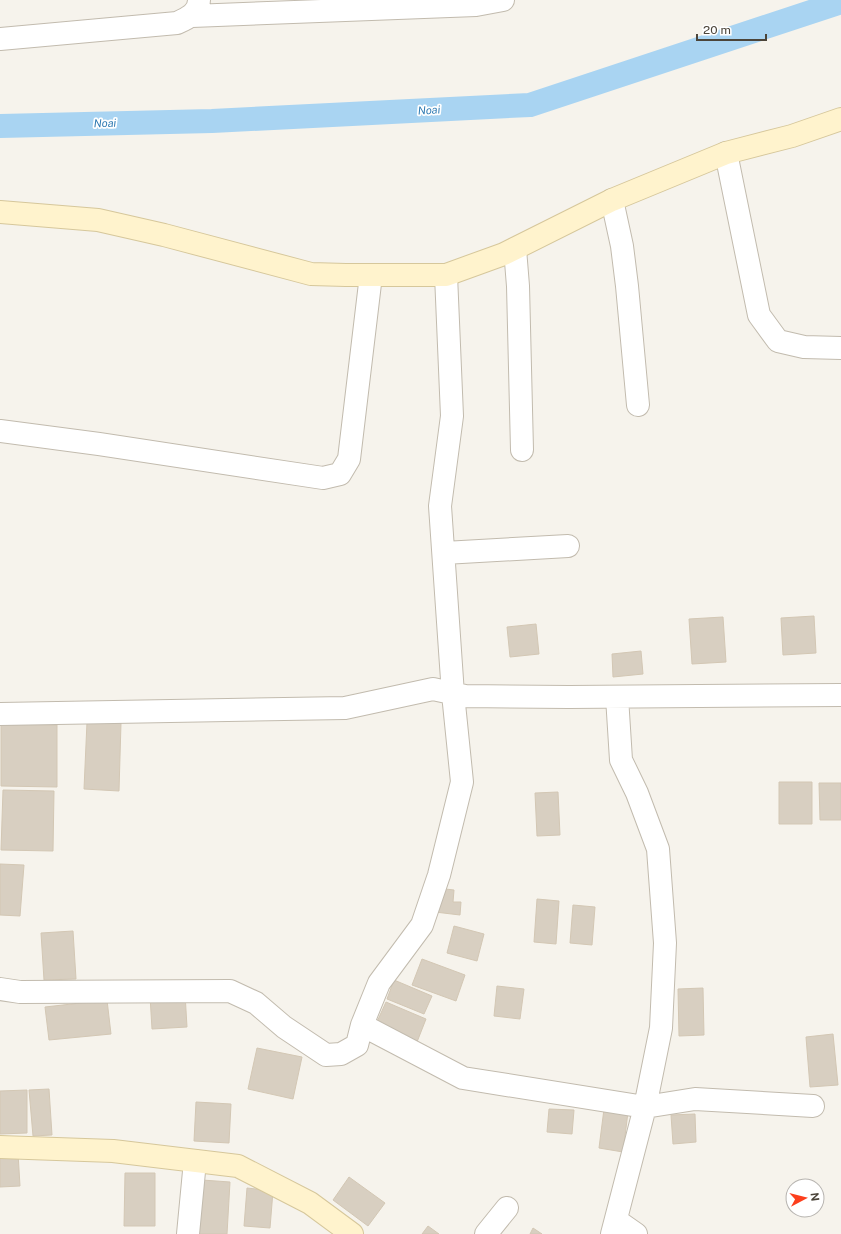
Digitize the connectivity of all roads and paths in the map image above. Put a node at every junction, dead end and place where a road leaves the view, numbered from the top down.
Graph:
1 (503, 0) edge
2 (427, 4) edge
3 (270, 6) edge
4 (196, 8) edge
5 (0, 39) edge
6 (841, 119) edge
7 (726, 153) junction
8 (612, 200) junction
9 (0, 212) edge
10 (515, 249) junction
11 (371, 275) junction
12 (446, 275) junction
13 (841, 348) edge
14 (638, 405) dead end
15 (0, 431) edge
16 (522, 450) dead end
17 (568, 546) dead end
18 (444, 553) junction
19 (453, 694) junction
20 (841, 695) edge
21 (617, 696) junction
22 (0, 714) edge
23 (0, 990) edge
24 (362, 1025) junction
25 (813, 1106) dead end
26 (646, 1107) junction
27 (0, 1146) edge
28 (195, 1161) junction
29 (507, 1208) dead end
30 (614, 1227) edge
31 (188, 1234) edge
32 (352, 1234) edge
33 (486, 1234) edge
34 (636, 1234) edge

1 - 2 street
2 - 3 street
3 - 4 street
4 - 5 street
6 - 7 street
7 - 8 street
7 - 13 street
8 - 10 street
8 - 14 street
9 - 11 street
10 - 12 street
10 - 16 street
11 - 12 street
11 - 15 street
12 - 18 street
17 - 18 street
18 - 19 street
19 - 21 street
19 - 22 street
19 - 24 street
20 - 21 street
21 - 26 street
23 - 24 street
24 - 26 street
25 - 26 street
26 - 30 street
27 - 28 street
28 - 31 street
28 - 32 street
29 - 33 street
30 - 34 street

